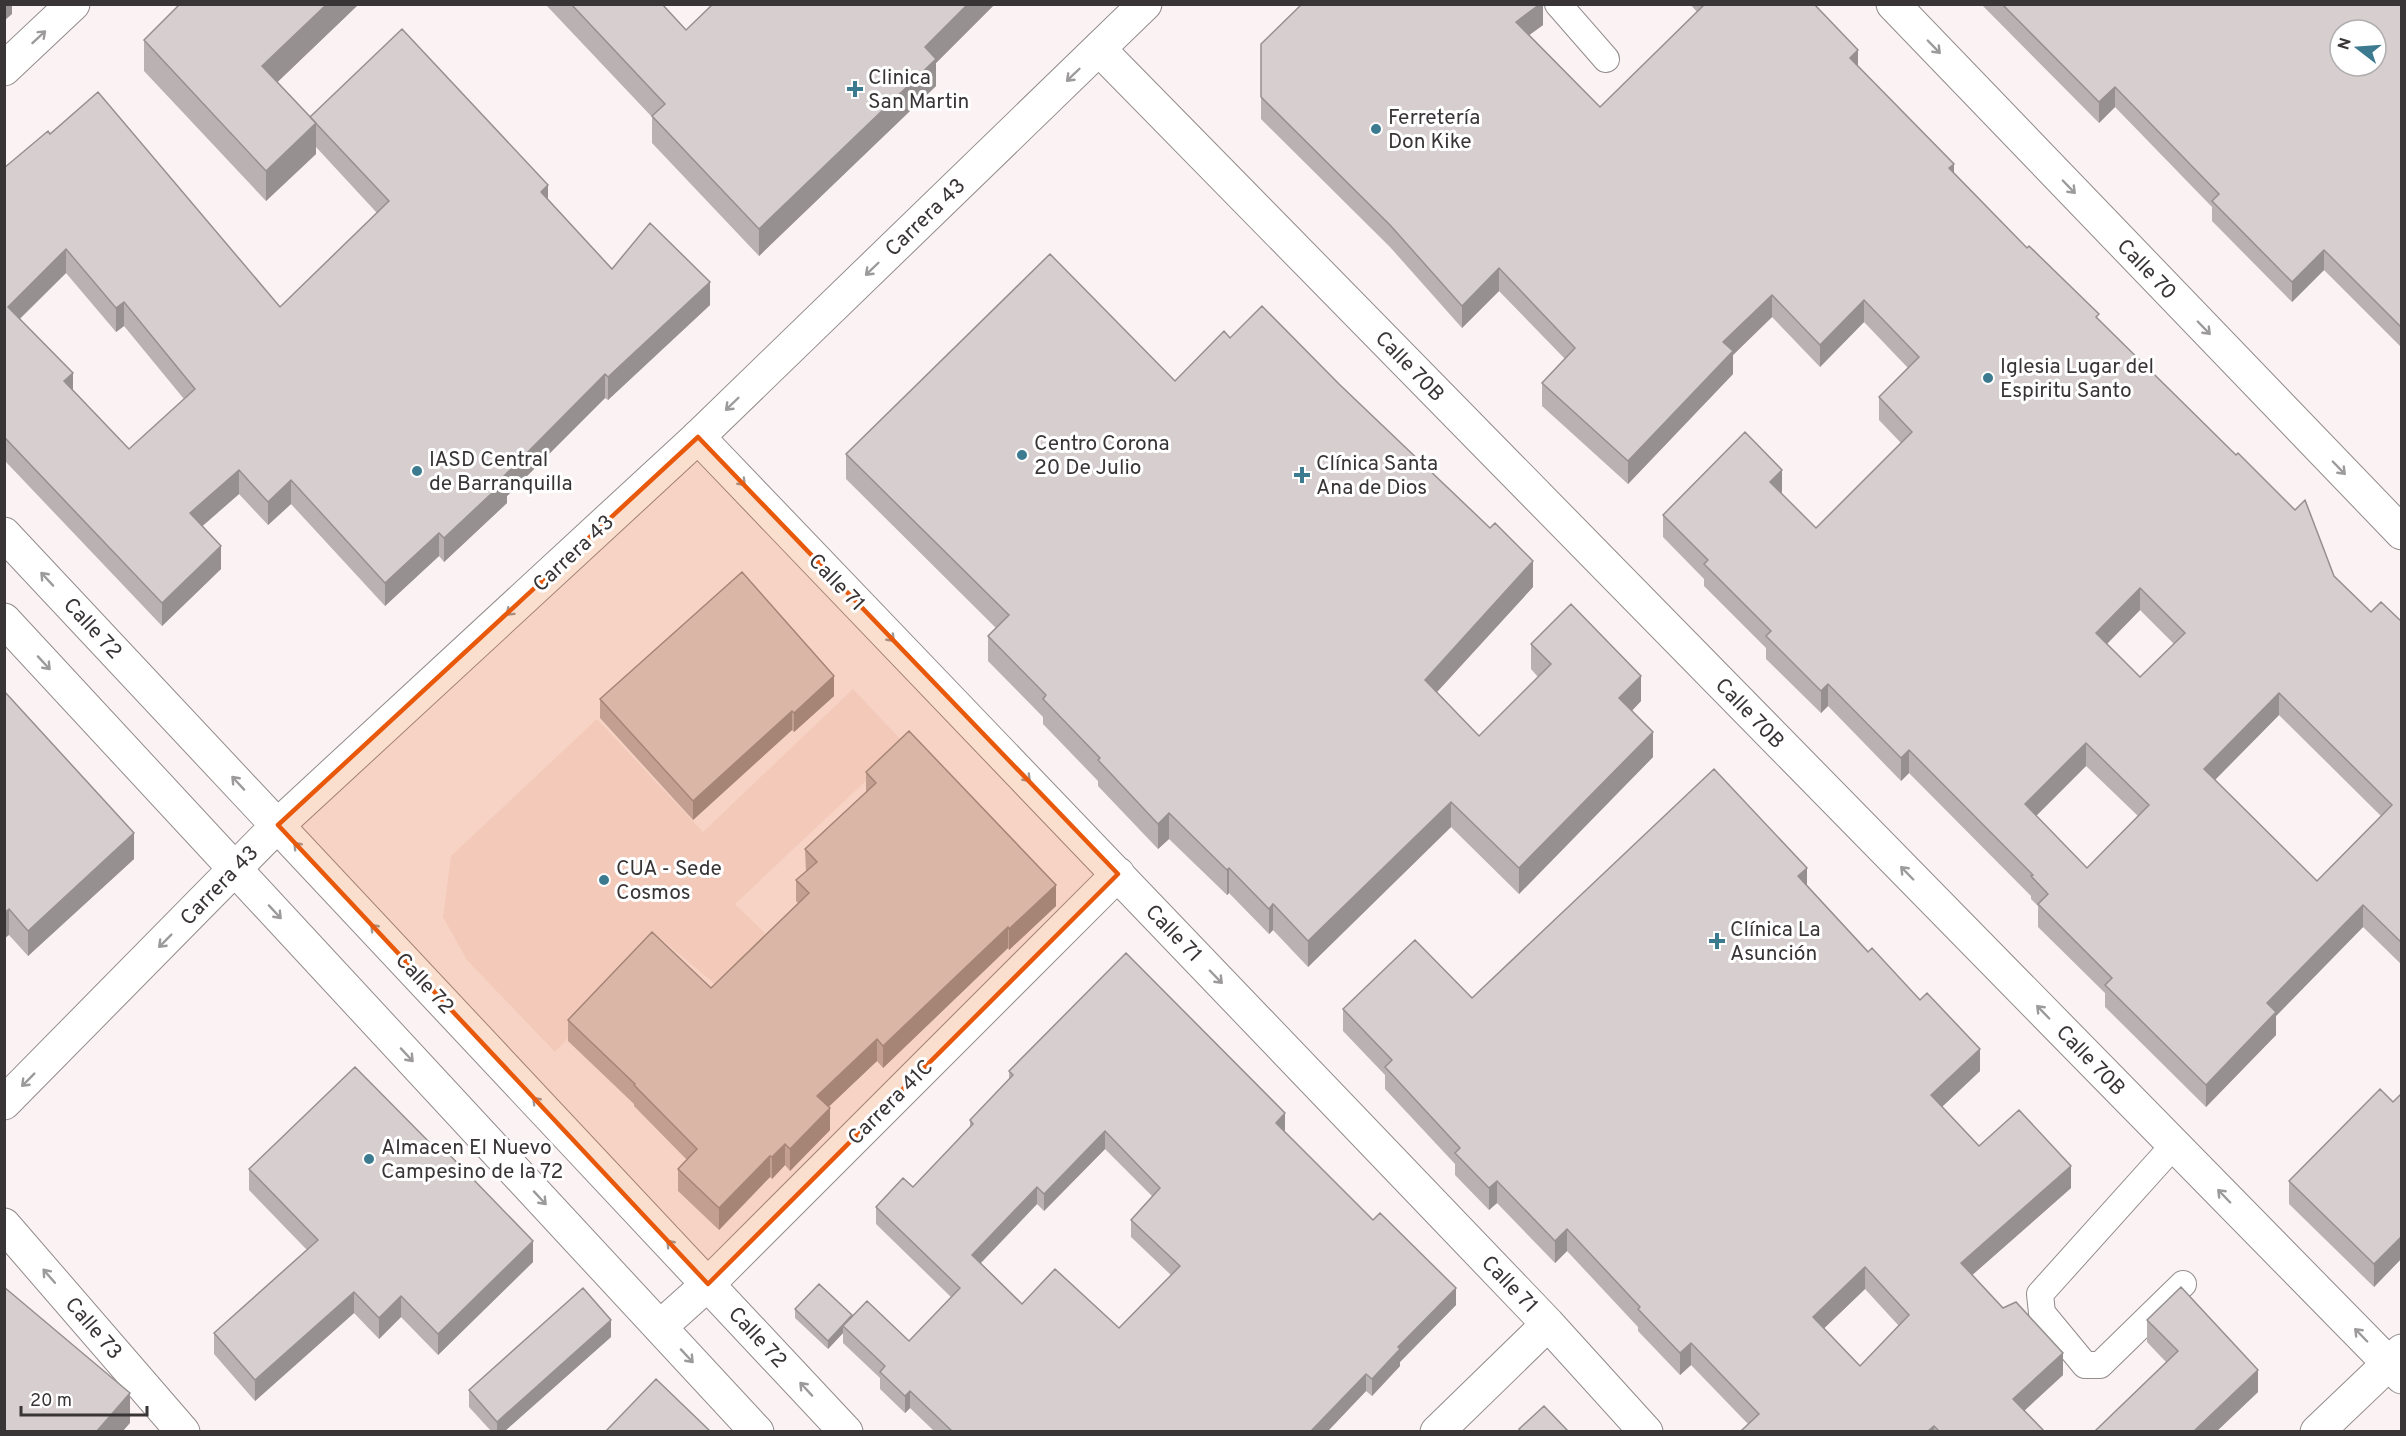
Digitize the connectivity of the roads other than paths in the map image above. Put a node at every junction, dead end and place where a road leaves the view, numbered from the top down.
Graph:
1 (73, 4) edge
2 (1145, 4) edge
3 (1557, 4) edge
4 (1893, 4) edge
5 (1099, 49) junction
6 (1606, 58) dead end
7 (4, 69) edge
8 (698, 437) junction
9 (2402, 533) edge
10 (4, 534) edge
11 (4, 620) edge
12 (278, 825) junction
13 (235, 869) junction
14 (1118, 874) junction
15 (4, 1103) edge
16 (2174, 1145) junction
17 (4, 1225) edge
18 (708, 1284) junction
19 (2183, 1284) dead end
20 (1548, 1324) junction
21 (660, 1327) junction
22 (2397, 1364) edge
23 (183, 1431) edge
24 (757, 1431) edge
25 (846, 1431) edge
26 (1437, 1431) edge
27 (1646, 1431) edge
28 (2317, 1431) edge

7 -> 1 street
2 - 5 street, Carrera 43
3 - 6 lane
4 -> 9 street, Calle 70
5 -> 8 street, Carrera 43
16 -> 5 street, Calle 70B
8 -> 12 street, Carrera 43
8 -> 14 street, Calle 71
12 -> 10 street, Calle 72
11 -> 13 street
12 - 13 street, Carrera 43
18 -> 12 street, Calle 72
13 -> 15 street, Carrera 43
13 -> 21 street
14 - 18 street, Carrera 41C
14 -> 20 street, Calle 71
16 - 19 lane
22 -> 16 street, Calle 70B
23 -> 17 street, Calle 73
18 - 21 street, Carrera 41C
25 -> 18 street, Calle 72
20 - 26 street
20 - 27 street, Calle 71
21 -> 24 street
22 - 28 street

